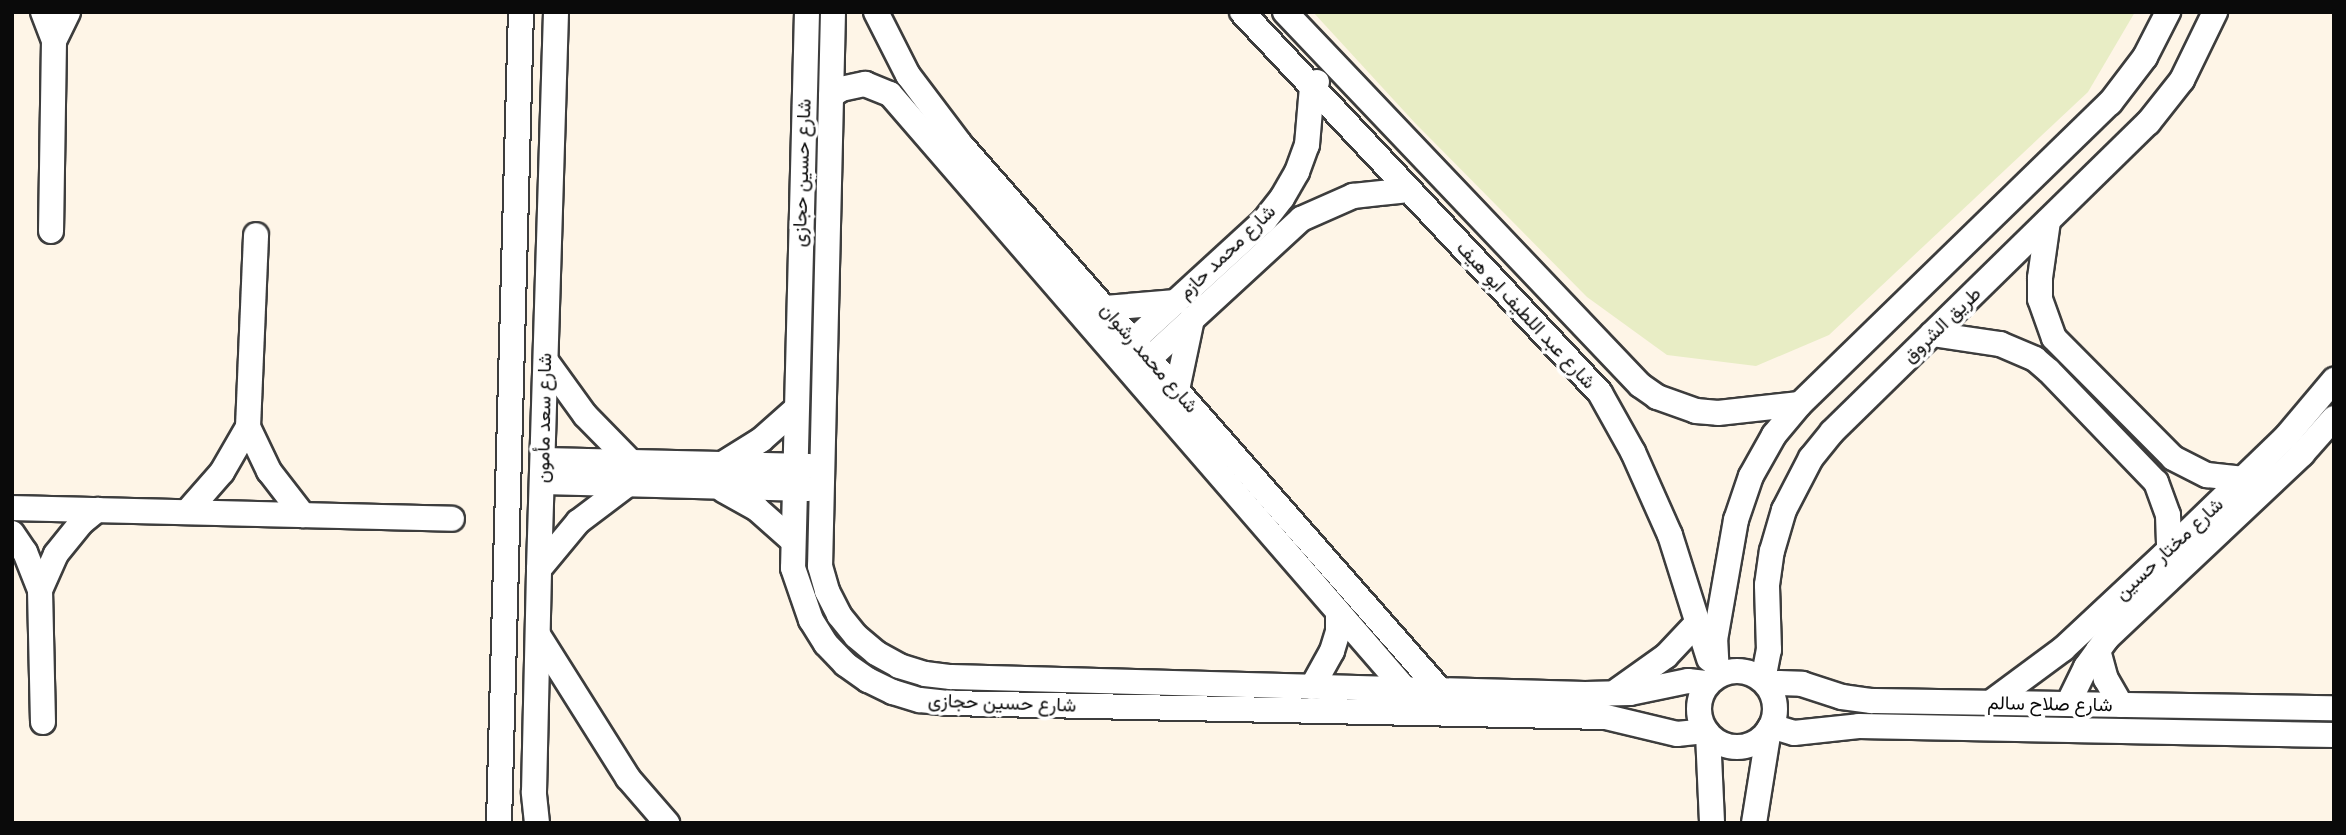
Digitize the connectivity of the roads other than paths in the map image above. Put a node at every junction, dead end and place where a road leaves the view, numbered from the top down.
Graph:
1 (43, 12) edge
2 (68, 12) edge
3 (521, 12) edge
4 (556, 12) edge
5 (807, 12) edge
6 (833, 12) edge
7 (876, 12) edge
8 (1242, 12) edge
9 (1285, 12) edge
10 (2168, 12) edge
11 (2215, 12) edge
12 (54, 41) junction
13 (1335, 65) junction
14 (1312, 87) junction
15 (831, 96) junction
16 (2053, 158) junction
17 (2084, 186) junction
18 (1409, 190) junction
19 (2048, 221) junction
20 (51, 230) dead end
21 (256, 235) dead end
22 (1105, 308) junction
23 (1184, 310) junction
24 (1932, 334) junction
25 (1133, 357) junction
26 (546, 362) junction
27 (2334, 380) edge
28 (1640, 385) junction
29 (1177, 390) junction
30 (1800, 404) junction
31 (796, 409) junction
32 (1611, 412) junction
33 (2334, 418) edge
34 (248, 427) junction
35 (543, 471) junction
36 (629, 473) junction
37 (718, 475) junction
38 (794, 477) junction
39 (820, 478) junction
40 (2244, 479) junction
41 (12, 508) edge
42 (97, 510) junction
43 (187, 512) junction
44 (303, 515) junction
45 (452, 519) dead end
46 (12, 533) edge
47 (792, 540) junction
48 (2169, 550) junction
49 (539, 569) junction
50 (40, 590) junction
51 (1338, 612) junction
52 (1697, 623) junction
53 (538, 635) junction
54 (2098, 650) junction
55 (1713, 678) junction
56 (1765, 683) junction
57 (1312, 687) junction
58 (1611, 694) junction
59 (1419, 695) junction
60 (1990, 703) junction
61 (2068, 705) junction
62 (2121, 705) junction
63 (2334, 708) edge
64 (43, 722) dead end
65 (1770, 728) junction
66 (1707, 732) junction
67 (2334, 735) edge
68 (499, 823) edge
69 (537, 823) edge
70 (667, 823) edge
71 (1712, 823) edge
72 (1754, 823) edge

1 - 12 street
2 - 12 street
3 - 68 street, شارع سعد مأمون
4 - 26 street, شارع سعد مأمون
5 - 31 street, شارع حسين حجازى
6 - 15 street, شارع حسين حجازى
7 - 22 street, شارع محمد رشوان
8 - 14 street, شارع عبد اللطيف ابو هيف
9 - 13 street, شارع عبد اللطيف ابو هيف
10 - 16 street
11 - 17 street, طريق الشروق
12 - 20 street
13 - 14 street
13 - 28 street, شارع عبد اللطيف ابو هيف
14 - 18 street, شارع عبد اللطيف ابو هيف
14 - 23 street, شارع محمد حازم
15 - 25 street, شارع محمد رشوان
15 - 39 street, شارع حسين حجازى
16 - 17 street
16 - 30 street
17 - 19 street, طريق الشروق
18 - 23 street, شارع محمد حازم
18 - 32 street, شارع عبد اللطيف ابو هيف
19 - 24 street, طريق الشروق
19 - 40 street
21 - 34 street
22 - 23 street
22 - 25 street, شارع محمد رشوان
23 - 25 street, شارع محمد حازم
23 - 29 street
24 - 48 street
24 - 56 street, طريق الشروق
25 - 29 street, شارع محمد رشوان
25 - 51 street, شارع محمد رشوان
26 - 35 street, شارع سعد مأمون
26 - 36 street
27 - 40 street, شارع مختار حسين
28 - 30 street, شارع عبد اللطيف ابو هيف
28 - 32 street
29 - 59 street, شارع محمد رشوان
30 - 55 street
31 - 37 street
31 - 38 street, شارع حسين حجازى
32 - 52 street, شارع عبد اللطيف ابو هيف
33 - 54 street, شارع مختار حسين
34 - 43 street
34 - 44 street
35 - 36 street
35 - 49 street, شارع سعد مأمون
36 - 37 street
36 - 49 street
37 - 38 street
37 - 47 street
38 - 39 street
38 - 47 street, شارع حسين حجازى
39 - 57 street, شارع حسين حجازى
40 - 48 street, شارع مختار حسين
41 - 42 street
42 - 43 street
42 - 50 street
43 - 44 street
44 - 45 street
46 - 50 street
47 - 59 street, شارع حسين حجازى
48 - 60 street, شارع مختار حسين
49 - 53 street, شارع سعد مأمون
50 - 64 street
51 - 57 street
51 - 59 street, شارع محمد رشوان
52 - 55 street, شارع عبد اللطيف ابو هيف
52 - 58 street
53 - 69 street, شارع سعد مأمون
53 - 70 street
54 - 61 street, شارع مختار حسين
54 - 62 street
55 - 56 street
55 - 58 street, شارع حسين حجازى
55 - 66 street
56 - 60 street, شارع صلاح سالم
56 - 65 street
57 - 59 street, شارع حسين حجازى
58 - 59 street, شارع حسين حجازى
59 - 66 street, شارع حسين حجازى
60 - 61 street, شارع صلاح سالم
61 - 62 street, شارع صلاح سالم
62 - 63 street, شارع صلاح سالم
65 - 66 street
65 - 67 street, شارع صلاح سالم
65 - 72 street
66 - 71 street

